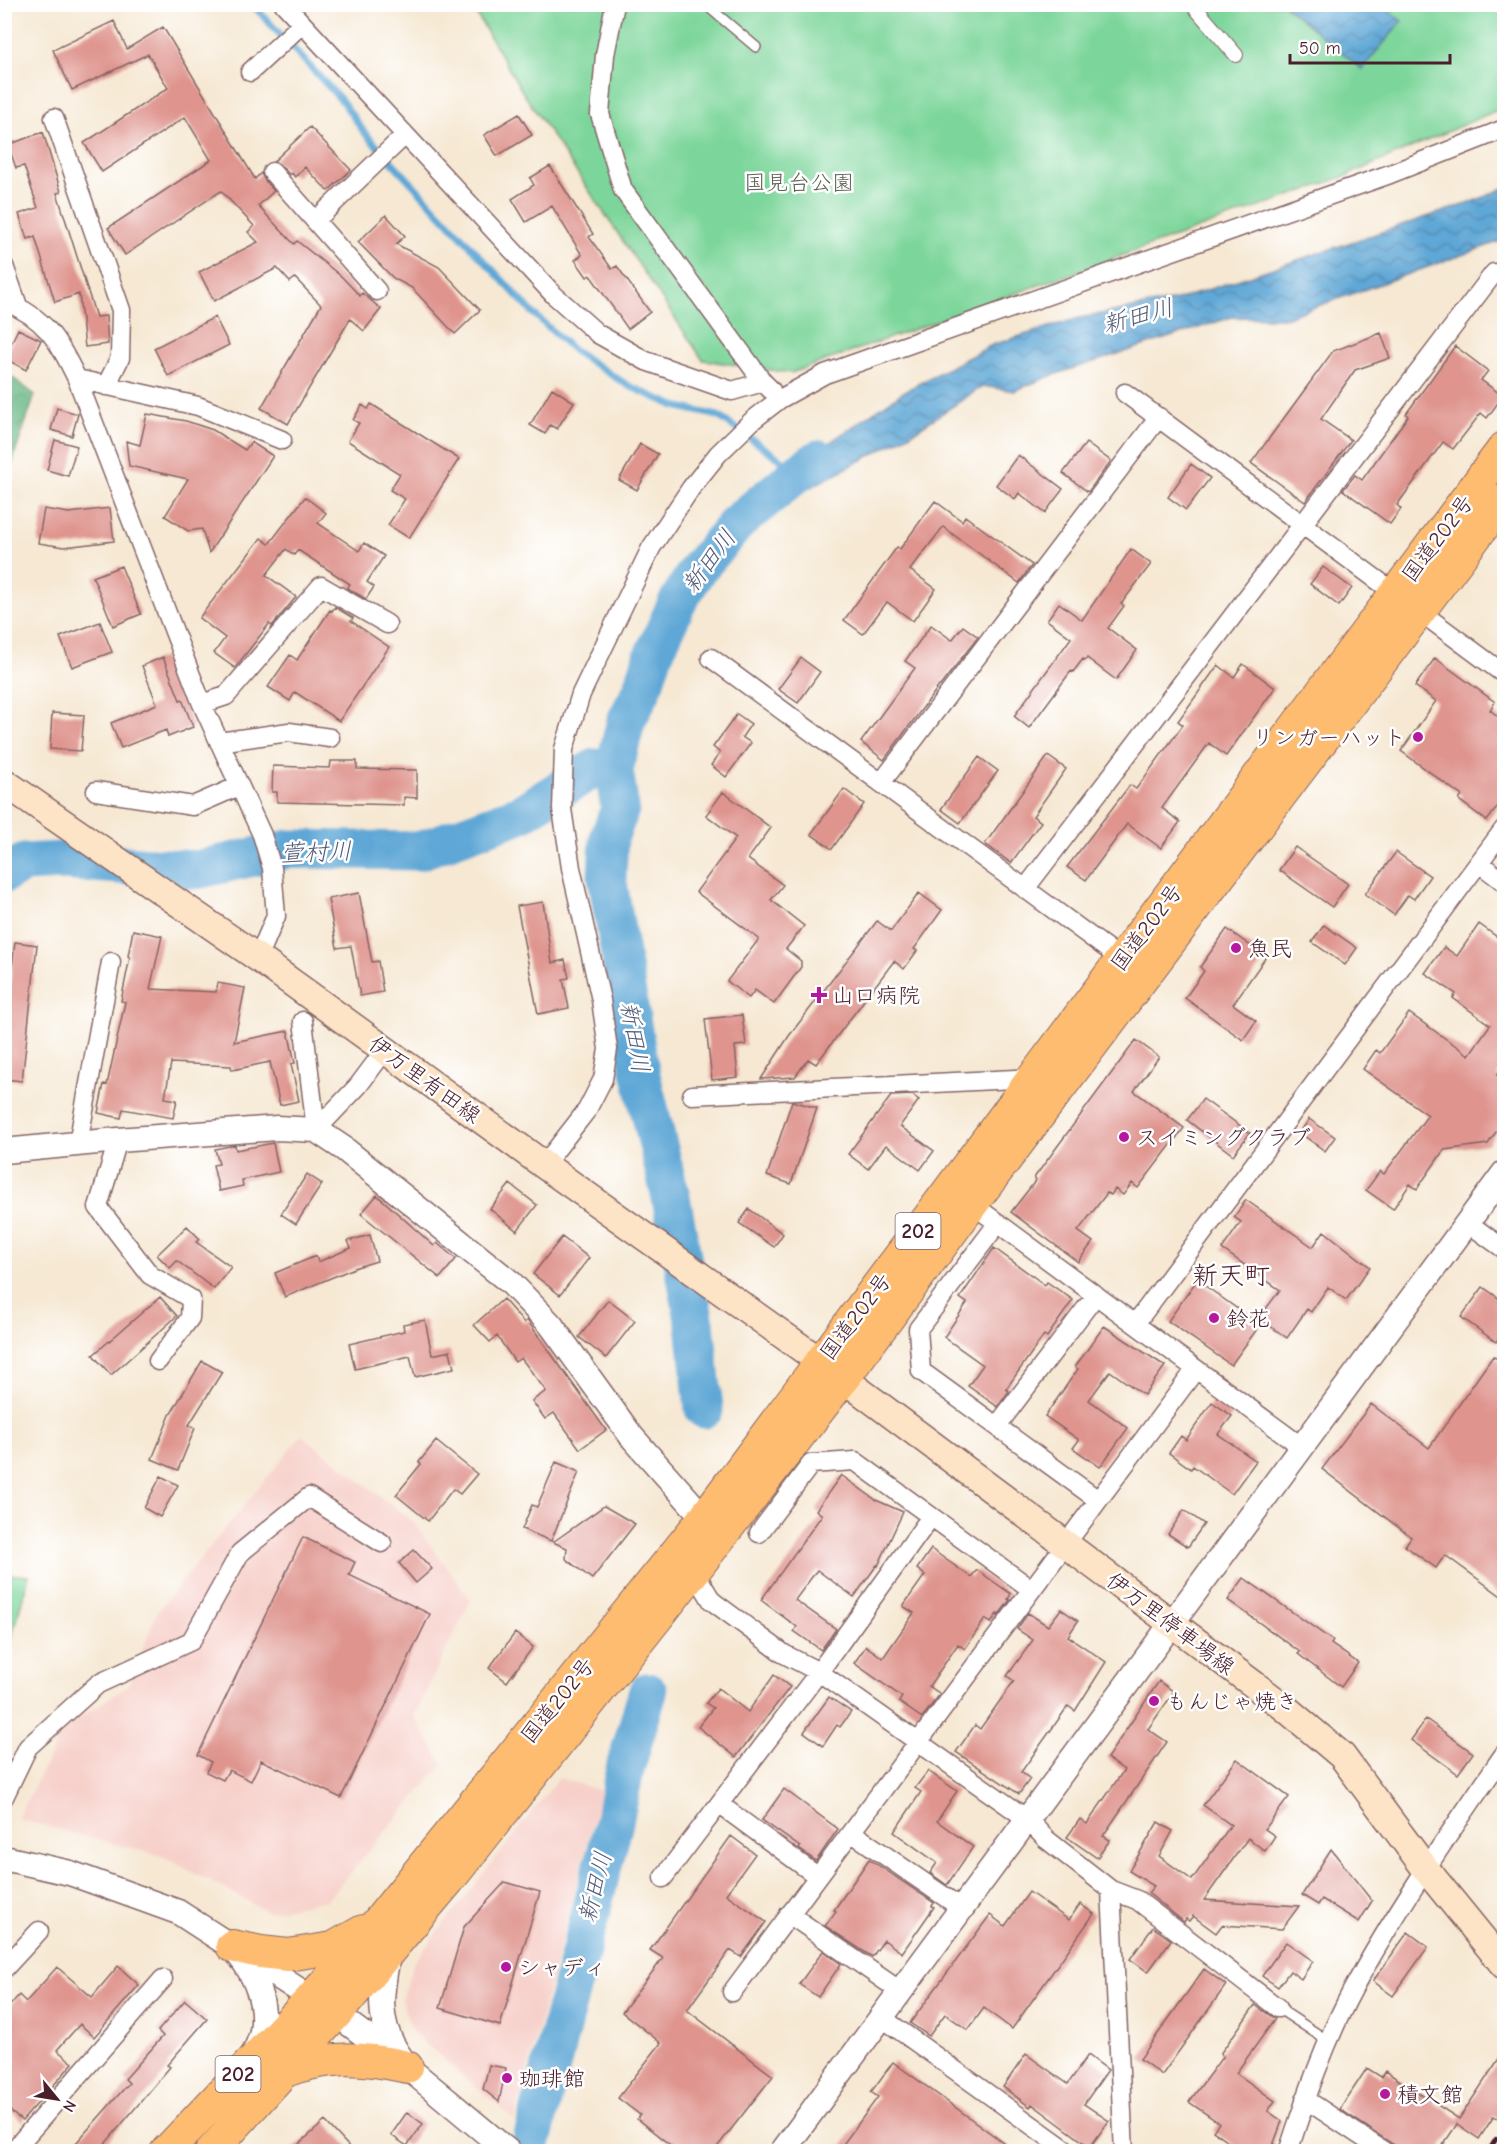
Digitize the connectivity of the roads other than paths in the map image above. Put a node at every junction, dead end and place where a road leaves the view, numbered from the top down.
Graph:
1 (284, 4) edge
2 (615, 4) edge
3 (705, 4) edge
4 (1192, 4) edge
5 (302, 24) junction
6 (756, 47) dead end
7 (1236, 55) dead end
8 (250, 72) dead end
9 (54, 118) dead end
10 (1504, 129) edge
11 (405, 135) junction
12 (272, 172) dead end
13 (315, 221) junction
14 (4, 266) edge
15 (1494, 273) dead end
16 (377, 291) dead end
17 (11, 304) edge
18 (77, 379) junction
19 (763, 382) junction
20 (106, 386) junction
21 (1125, 393) dead end
22 (780, 399) junction
23 (1159, 417) junction
24 (282, 440) dead end
25 (1504, 448) edge
26 (1504, 499) edge
27 (1302, 524) junction
28 (1395, 594) junction
29 (1419, 613) junction
30 (387, 624) dead end
31 (711, 658) dead end
32 (1504, 674) edge
33 (202, 704) junction
34 (330, 738) dead end
35 (219, 742) junction
36 (4, 782) edge
37 (881, 783) junction
38 (239, 786) junction
39 (96, 791) dead end
40 (1504, 829) edge
41 (1479, 863) junction
42 (1504, 882) edge
43 (1025, 889) junction
44 (258, 958) junction
45 (1121, 959) junction
46 (111, 962) dead end
47 (303, 1021) dead end
48 (386, 1050) junction
49 (1068, 1077) junction
50 (1032, 1078) junction
51 (692, 1095) dead end
52 (316, 1130) junction
53 (118, 1140) junction
54 (78, 1144) junction
55 (4, 1151) edge
56 (544, 1166) junction
57 (1504, 1173) edge
58 (972, 1204) junction
59 (998, 1223) junction
60 (1467, 1223) junction
61 (1504, 1249) edge
62 (1096, 1295) junction
63 (1135, 1324) junction
64 (158, 1361) dead end
65 (1196, 1369) junction
66 (832, 1370) junction
67 (997, 1426) junction
68 (1302, 1447) junction
69 (1098, 1500) junction
70 (704, 1518) junction
71 (930, 1518) junction
72 (759, 1533) dead end
73 (382, 1543) dead end
74 (1065, 1544) junction
75 (694, 1571) junction
76 (1031, 1589) junction
77 (1172, 1623) junction
78 (819, 1672) junction
79 (918, 1742) junction
80 (1504, 1754) edge
81 (4, 1797) edge
82 (719, 1804) junction
83 (1027, 1819) junction
84 (851, 1832) junction
85 (4, 1858) edge
86 (1425, 1868) junction
87 (817, 1876) junction
88 (663, 1878) dead end
89 (1111, 1890) junction
90 (961, 1908) junction
91 (789, 1914) junction
92 (378, 1922) junction
93 (39, 1931) dead end
94 (232, 1946) junction
95 (389, 1951) junction
96 (1504, 1965) edge
97 (4, 1969) edge
98 (163, 1979) dead end
99 (900, 1991) junction
100 (732, 1992) dead end
101 (324, 2006) junction
102 (1278, 2008) joint
103 (881, 2017) junction
104 (1328, 2042) junction
105 (251, 2061) junction
106 (407, 2067) junction
107 (284, 2072) junction
108 (1305, 2099) junction
109 (505, 2150) edge
110 (12, 2151) edge
111 (166, 2151) edge
112 (211, 2151) edge
113 (782, 2151) edge
114 (1069, 2151) edge
115 (1124, 2151) edge
116 (1288, 2151) edge
117 (1385, 2151) edge

1 - 5 street
2 - 19 street
3 - 6 lane
4 - 7 street
5 - 8 street
5 - 11 street
9 - 20 street
10 - 22 street
11 - 13 street
11 - 19 street
12 - 13 street
13 - 16 street
14 - 17 street
15 - 27 street
17 - 18 street
18 - 20 street
18 - 33 street
19 - 22 street
20 - 24 street
21 - 23 street
22 - 56 street
23 - 27 street
23 - 37 street
25 - 28 highway, 国道202号 / 202
26 - 29 highway, 国道202号 / 202
27 - 28 street
27 - 43 street
28 - 29 street
28 - 45 highway, 国道202号 / 202
29 - 32 street
29 - 49 highway, 国道202号 / 202
30 - 33 street
31 - 37 street
33 - 35 street
34 - 35 street
35 - 38 street
36 - 44 main road, 伊万里有田線
37 - 43 street
38 - 39 street
38 - 44 street
40 - 41 street
41 - 42 street
41 - 63 street
43 - 45 street
44 - 48 main road, 伊万里有田線
45 - 50 highway, 国道202号 / 202
46 - 54 street
47 - 52 street
48 - 52 street
48 - 56 main road, 伊万里有田線
49 - 50 street
49 - 58 highway, 国道202号 / 202
50 - 51 street
50 - 66 highway, 国道202号 / 202
52 - 53 street
52 - 70 street
53 - 54 street
53 - 64 street
54 - 55 street
56 - 66 main road, 伊万里有田線
57 - 60 street
58 - 59 street
58 - 66 highway, 国道202号 / 202
59 - 62 street
59 - 67 street
60 - 61 street
60 - 68 street
62 - 63 street
62 - 67 street
63 - 65 street
65 - 68 street
65 - 69 street
66 - 70 highway, 国道202号 / 202
66 - 74 main road, 伊万里停車場線
66 - 75 highway, 国道202号 / 202
67 - 69 street
68 - 77 street
69 - 74 street
70 - 75 street
70 - 92 highway, 国道202号 / 202
71 - 72 street
71 - 76 street
71 - 78 street
73 - 81 street
74 - 76 street
74 - 77 main road, 伊万里停車場線
75 - 78 street
75 - 95 highway, 国道202号 / 202
76 - 79 street
77 - 83 street
77 - 86 main road, 伊万里停車場線
78 - 79 street
78 - 82 street
79 - 83 street
79 - 84 street
80 - 86 street
82 - 87 street
82 - 88 street
83 - 89 street
83 - 90 street
84 - 87 street
84 - 90 street
85 - 94 street
86 - 96 main road, 伊万里停車場線
86 - 104 street
87 - 91 street
89 - 102 street
89 - 115 street
90 - 99 street
91 - 99 street
91 - 100 street
92 - 94 highway
92 - 101 highway, 国道202号 / 202
93 - 97 street
94 - 101 street
94 - 105 street
95 - 101 highway, 国道202号 / 202
95 - 106 street
98 - 110 street
99 - 103 street
101 - 105 highway, 国道202号 / 202
101 - 106 street
101 - 107 highway, 国道202号 / 202
102 - 104 lane
103 - 113 street
103 - 114 street
104 - 108 street
105 - 111 highway, 国道202号 / 202
106 - 107 highway
106 - 109 street
107 - 112 highway, 国道202号 / 202
108 - 116 street
108 - 117 street

